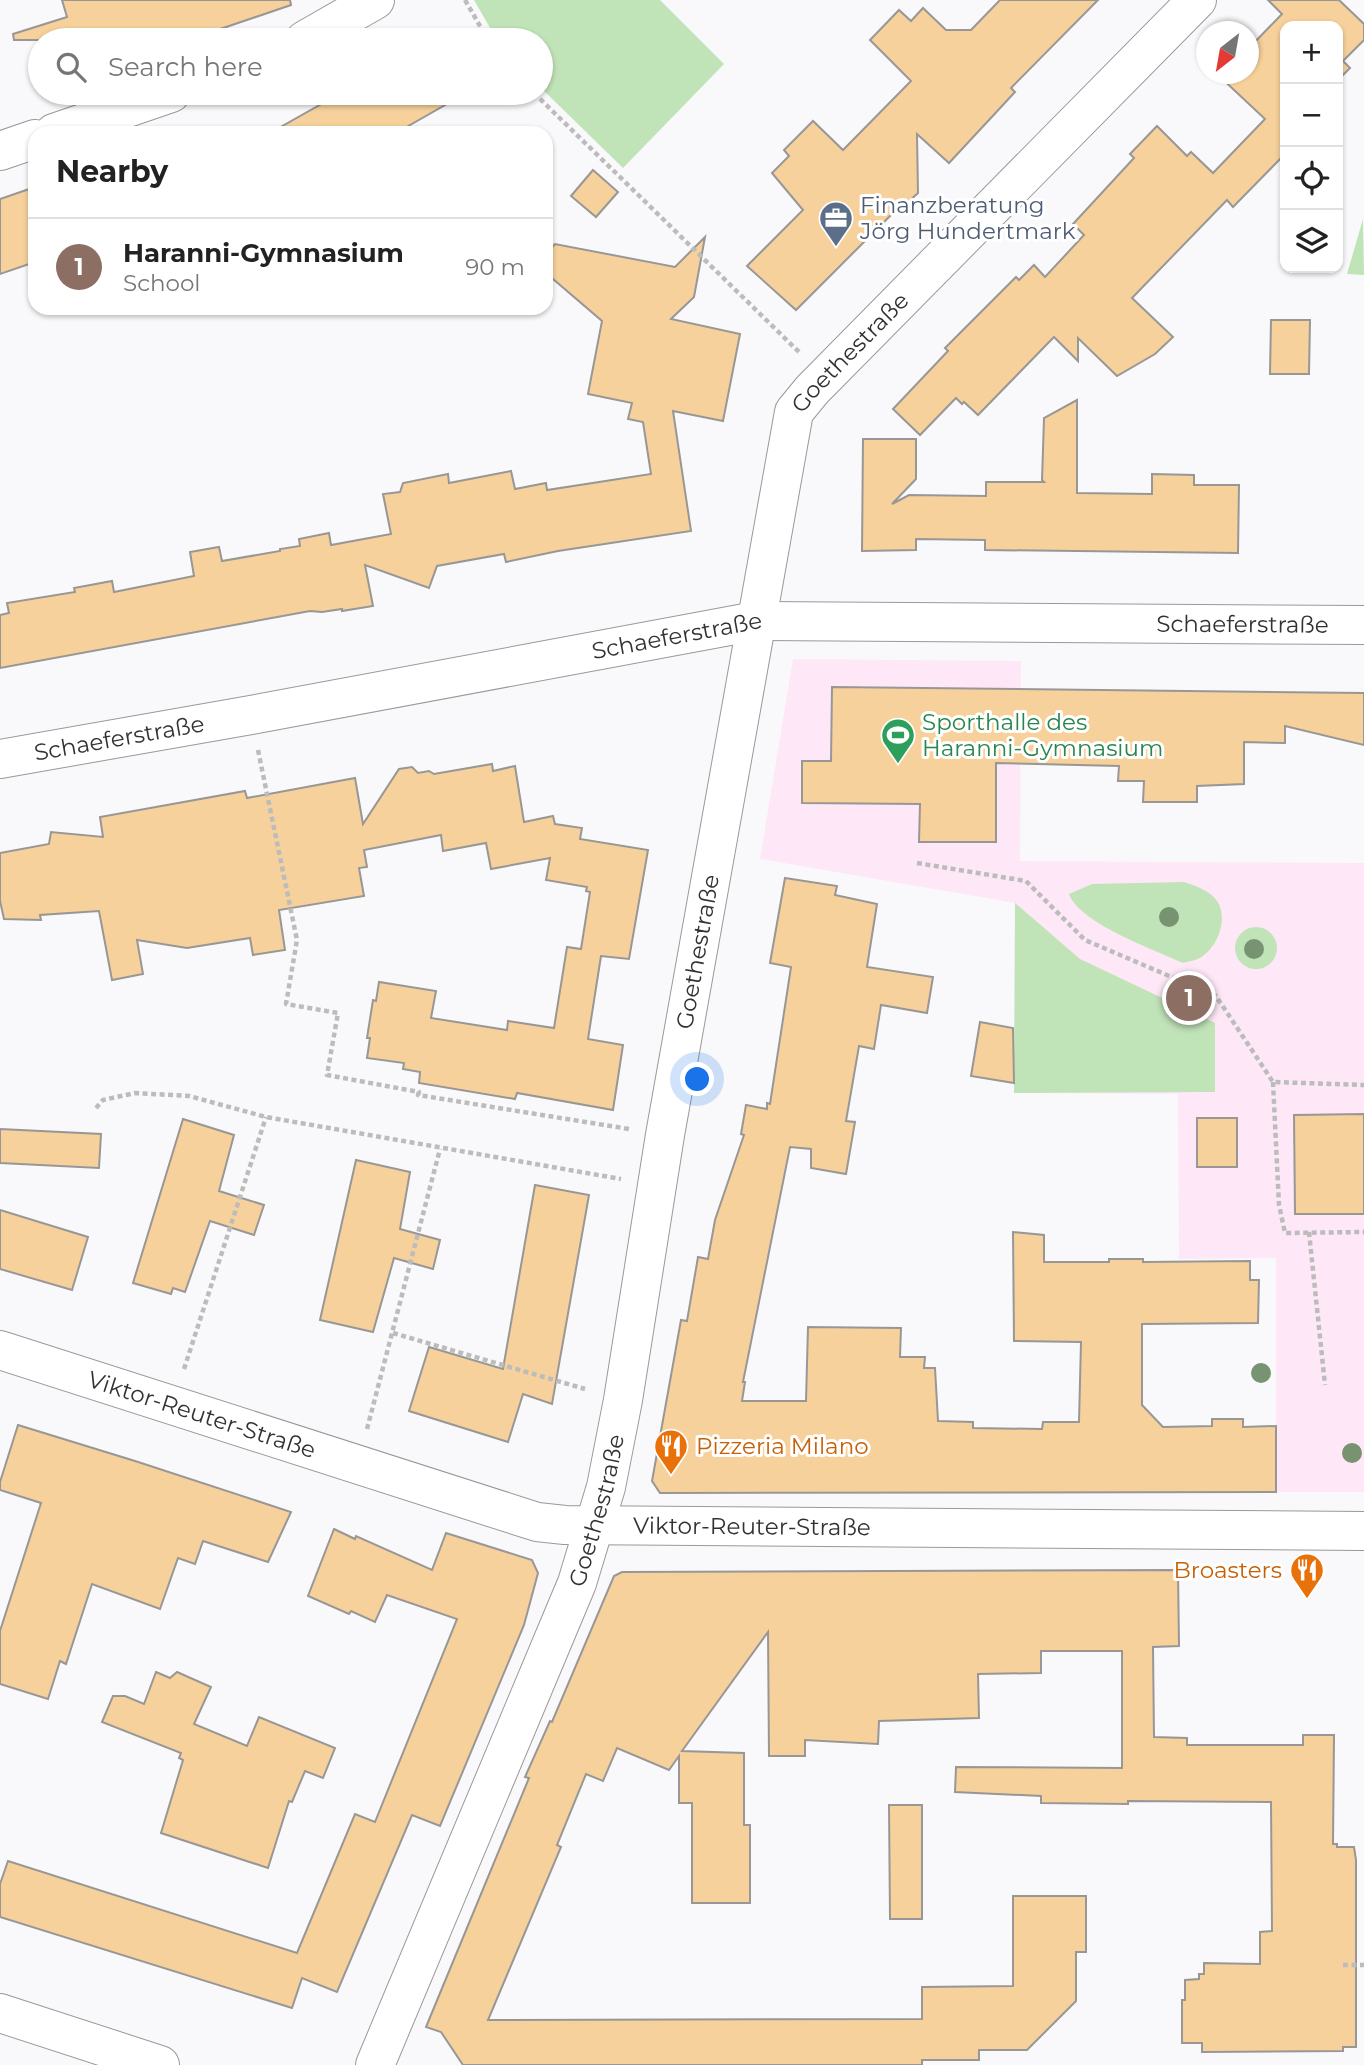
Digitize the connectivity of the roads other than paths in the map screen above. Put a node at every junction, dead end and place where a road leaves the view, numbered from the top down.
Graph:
1 (375, 0) edge
2 (1197, 0) edge
3 (326, 28) edge
4 (136, 105) edge
5 (74, 126) edge
6 (28, 141) edge
7 (0, 151) edge
8 (757, 621) junction
9 (1364, 625) edge
10 (0, 759) edge
11 (0, 1350) edge
12 (595, 1527) junction
13 (1364, 1531) edge
14 (0, 2013) edge
15 (160, 2065) edge
16 (375, 2065) edge

1 - 3 street
2 - 8 street, Goethestraße
4 - 5 street
6 - 7 street
8 - 9 street, Schaeferstraße
8 - 10 street, Schaeferstraße
8 - 12 street, Goethestraße
11 - 12 street, Viktor-Reuter-Straße
12 - 13 street, Viktor-Reuter-Straße
12 - 16 street, Goethestraße
14 - 15 street

